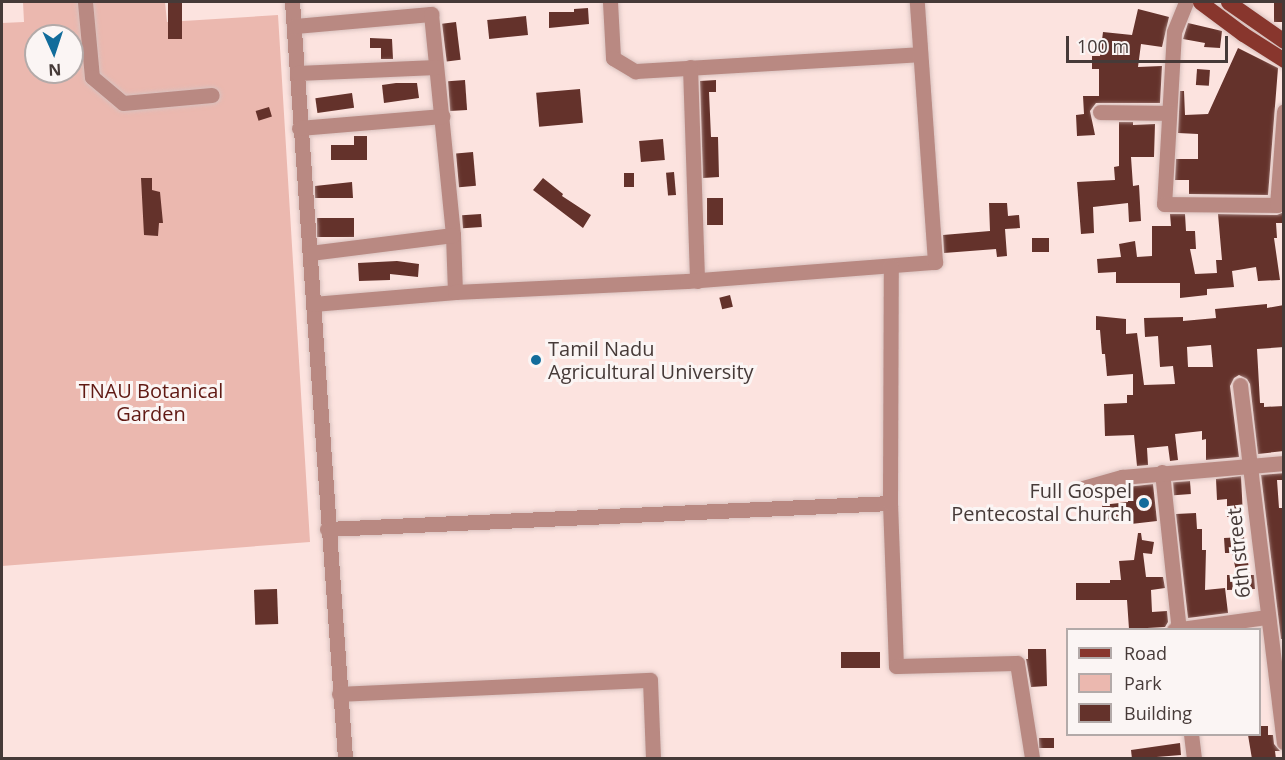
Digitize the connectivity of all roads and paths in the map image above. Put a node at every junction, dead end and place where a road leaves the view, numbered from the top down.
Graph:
1 (85, 2) edge
2 (292, 2) edge
3 (610, 2) edge
4 (916, 2) edge
5 (1186, 2) edge
6 (1200, 2) edge
7 (1228, 2) edge
8 (294, 26) junction
9 (1284, 41) edge
10 (919, 54) junction
11 (1284, 60) edge
12 (436, 67) junction
13 (690, 67) junction
14 (297, 73) junction
15 (212, 95) dead end
16 (1284, 111) edge
17 (1100, 112) dead end
18 (1169, 113) junction
19 (442, 116) junction
20 (299, 128) junction
21 (453, 235) junction
22 (310, 252) junction
23 (891, 266) junction
24 (697, 281) junction
25 (455, 292) junction
26 (313, 304) junction
27 (1240, 385) dead end
28 (1284, 463) edge
29 (1250, 466) junction
30 (1162, 472) junction
31 (1083, 488) dead end
32 (890, 503) junction
33 (327, 529) junction
34 (1267, 617) junction
35 (1179, 628) edge
36 (1186, 628) edge
37 (339, 694) junction
38 (1191, 736) edge
39 (1284, 742) edge
40 (345, 759) edge
41 (653, 759) edge
42 (1032, 759) edge
43 (1194, 759) edge

1 - 15 street
2 - 8 street
3 - 13 street
4 - 10 street
5 - 18 street
6 - 11 main road
7 - 9 main road
8 - 12 street
8 - 14 street
10 - 13 street
10 - 23 street
12 - 14 street
12 - 19 street
13 - 24 street
14 - 20 street
16 - 18 street
17 - 18 street
19 - 20 street
19 - 21 street
20 - 22 street
21 - 22 street
21 - 25 street
22 - 26 street
23 - 24 street
23 - 32 street
24 - 25 street
25 - 26 street
26 - 33 street
27 - 29 street, 6th street
28 - 29 street
29 - 30 street
29 - 34 street, 6th street
30 - 31 street
30 - 35 street
32 - 33 street
32 - 42 street
33 - 37 street
34 - 36 street
34 - 39 street, 6th street
37 - 40 street
37 - 41 street
38 - 43 street

